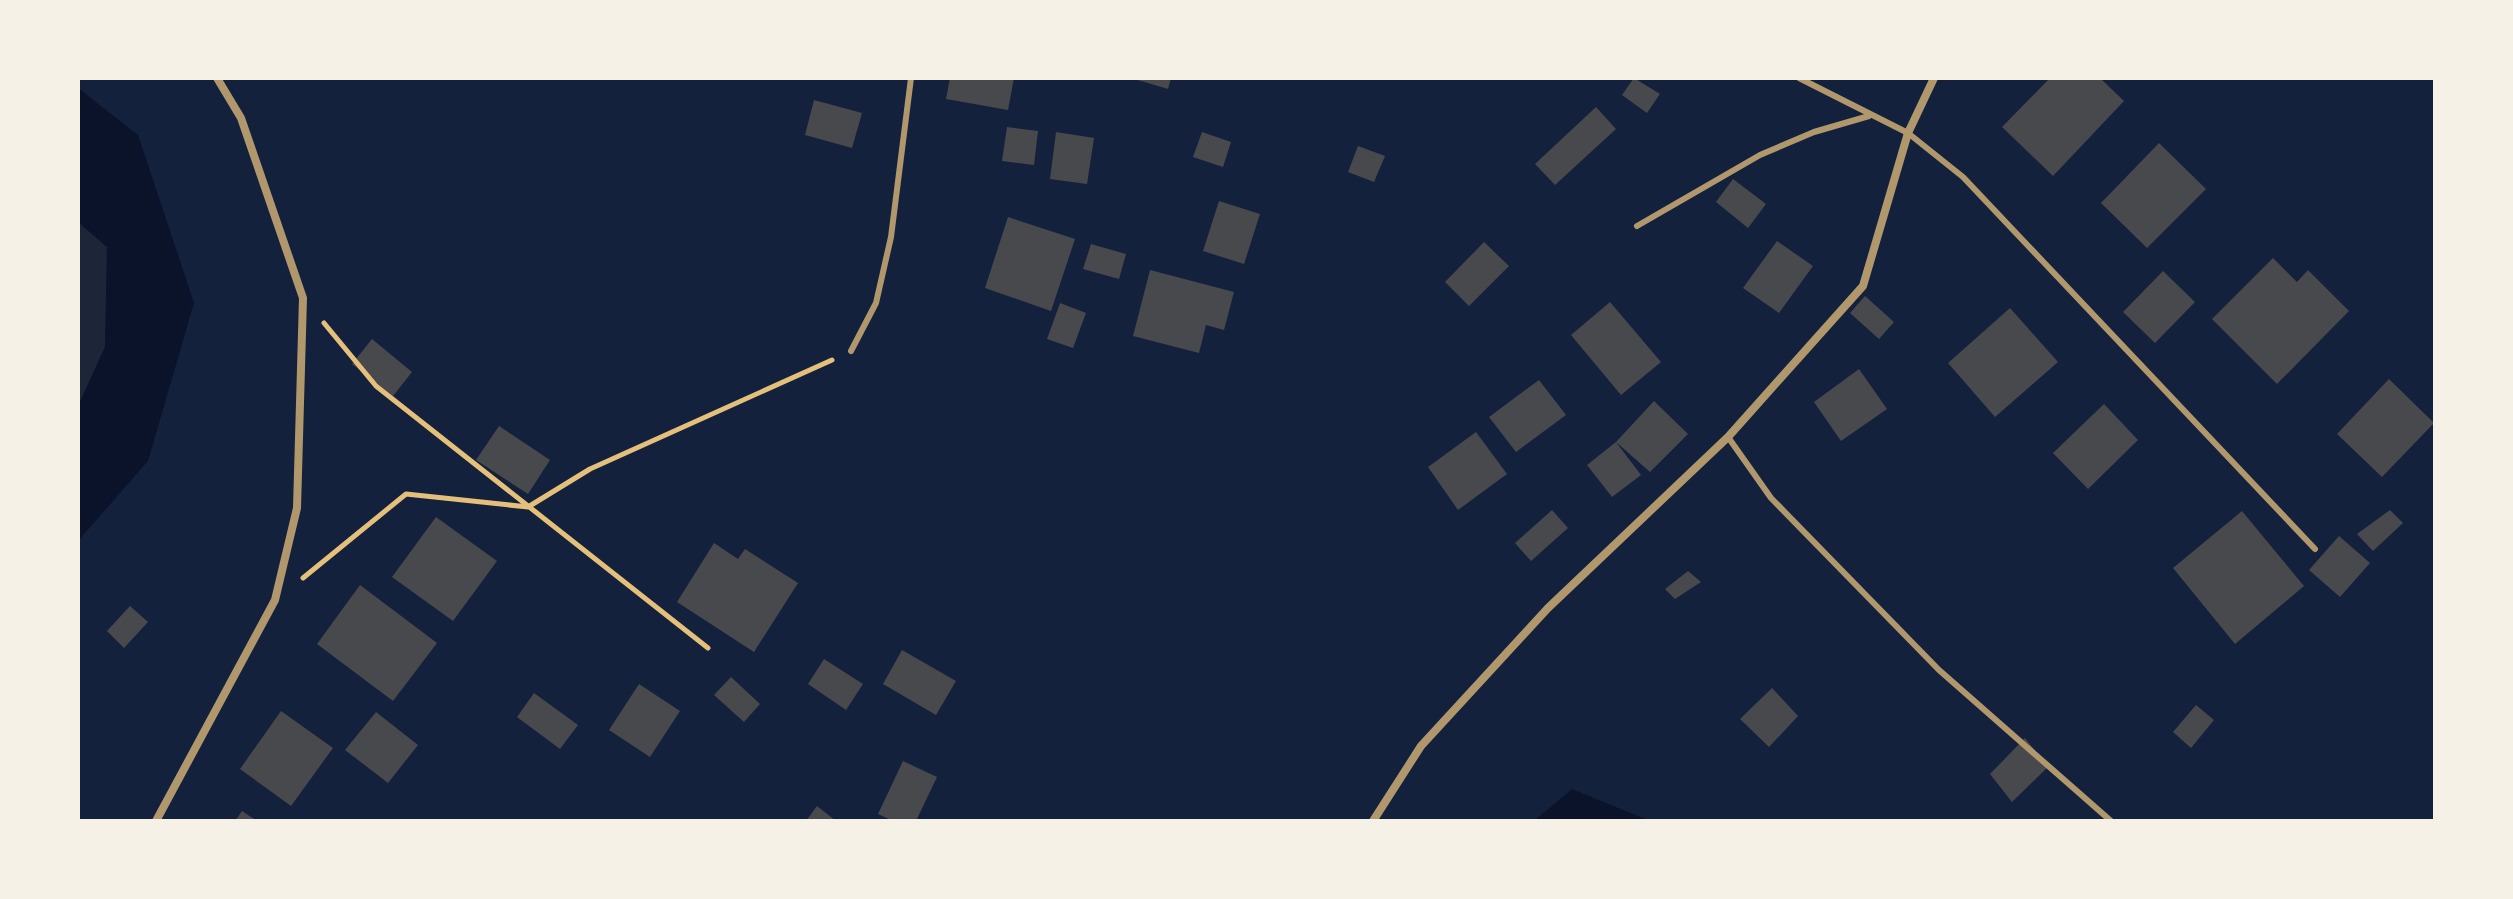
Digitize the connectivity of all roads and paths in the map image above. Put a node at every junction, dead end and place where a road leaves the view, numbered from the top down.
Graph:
1 (217, 78) edge
2 (911, 78) edge
3 (1799, 78) edge
4 (1934, 78) edge
5 (1869, 116) junction
6 (1908, 133) junction
7 (1637, 226) dead end
8 (303, 298) junction
9 (851, 351) joint
10 (1728, 437) junction
11 (528, 507) junction
12 (2315, 549) dead end
13 (275, 600) junction
14 (708, 648) dead end
15 (156, 821) edge
16 (1373, 821) edge
17 (2111, 821) edge

1 - 8 street
2 - 9 lane
3 - 5 lane
4 - 6 street
5 - 6 lane
5 - 7 lane
6 - 10 street
6 - 12 lane
8 - 11 path
8 - 13 street
9 - 11 path
10 - 16 street
10 - 17 lane
11 - 13 path
11 - 14 path
13 - 15 street

